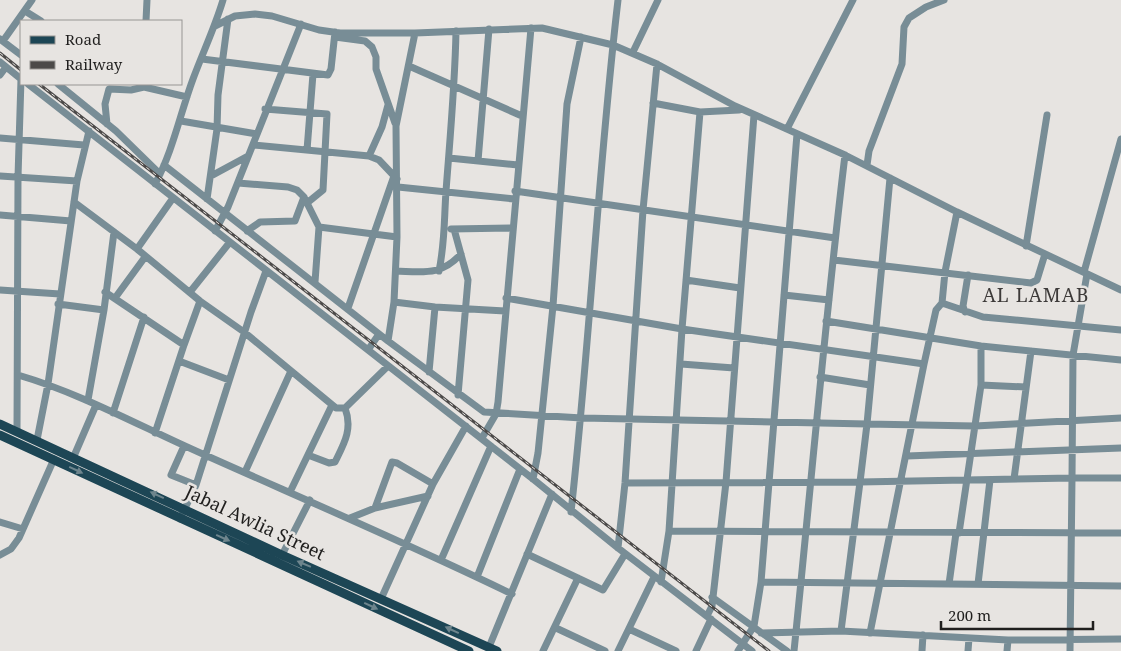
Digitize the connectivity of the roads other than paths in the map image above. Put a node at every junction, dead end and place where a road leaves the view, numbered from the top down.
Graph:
1 (32, 0) edge
2 (147, 0) edge
3 (223, 0) edge
4 (618, 0) edge
5 (658, 0) edge
6 (853, 0) edge
7 (944, 0) edge
8 (25, 12) junction
9 (228, 19) junction
10 (39, 20) edge
11 (146, 20) edge
12 (300, 24) junction
13 (215, 26) junction
14 (531, 28) junction
15 (489, 29) junction
16 (456, 31) junction
17 (415, 33) junction
18 (335, 35) junction
19 (581, 37) junction
20 (2, 40) edge
21 (613, 45) junction
22 (633, 52) junction
23 (20, 54) edge
24 (202, 58) junction
25 (224, 62) junction
26 (3, 64) edge
27 (657, 64) junction
28 (409, 66) junction
29 (282, 70) junction
30 (313, 74) junction
31 (0, 75) edge
32 (20, 78) edge
33 (21, 85) edge
34 (29, 85) edge
35 (59, 85) edge
36 (143, 85) edge
37 (455, 88) junction
38 (187, 97) junction
39 (483, 100) junction
40 (388, 103) junction
41 (653, 103) junction
42 (265, 108) junction
43 (743, 110) junction
44 (310, 111) junction
45 (700, 112) junction
46 (754, 115) junction
47 (1047, 115) dead end
48 (522, 116) junction
49 (180, 121) junction
50 (108, 124) junction
51 (396, 126) junction
52 (218, 129) junction
53 (787, 129) junction
54 (89, 131) junction
55 (257, 134) junction
56 (797, 134) junction
57 (0, 138) edge
58 (1121, 139) edge
59 (19, 140) junction
60 (84, 145) junction
61 (253, 145) junction
62 (307, 150) junction
63 (324, 152) junction
64 (846, 155) junction
65 (248, 156) junction
66 (369, 156) junction
67 (450, 158) junction
68 (478, 161) junction
69 (164, 165) junction
70 (867, 165) junction
71 (518, 166) junction
72 (160, 174) junction
73 (0, 176) edge
74 (211, 176) junction
75 (18, 178) junction
76 (890, 178) junction
77 (77, 181) junction
78 (396, 181) junction
79 (238, 183) junction
80 (155, 184) junction
81 (446, 193) junction
82 (515, 195) junction
83 (173, 198) junction
84 (560, 198) junction
85 (208, 199) junction
86 (306, 200) junction
87 (74, 202) junction
88 (597, 203) junction
89 (643, 210) junction
90 (957, 212) junction
91 (225, 214) junction
92 (0, 215) edge
93 (18, 217) junction
94 (692, 218) junction
95 (71, 221) junction
96 (746, 225) junction
97 (319, 226) junction
98 (513, 228) junction
99 (450, 229) junction
100 (215, 231) junction
101 (247, 231) junction
102 (790, 231) junction
103 (114, 232) junction
104 (374, 234) junction
105 (397, 237) junction
106 (835, 238) junction
107 (230, 242) junction
108 (1026, 246) junction
109 (138, 249) junction
110 (461, 254) junction
111 (1045, 254) junction
112 (145, 257) junction
113 (834, 260) junction
114 (883, 265) junction
115 (266, 271) junction
116 (396, 271) junction
117 (439, 271) junction
118 (945, 272) junction
119 (1085, 273) junction
120 (968, 275) junction
121 (686, 280) junction
122 (315, 282) junction
123 (740, 288) junction
124 (0, 290) edge
125 (1121, 290) edge
126 (18, 291) junction
127 (105, 292) junction
128 (190, 292) junction
129 (60, 294) junction
130 (784, 295) junction
131 (115, 298) junction
132 (506, 298) junction
133 (829, 300) junction
134 (200, 301) junction
135 (394, 302) junction
136 (942, 303) junction
137 (58, 304) junction
138 (553, 306) junction
139 (435, 307) junction
140 (348, 308) junction
141 (466, 308) junction
142 (104, 310) junction
143 (505, 311) junction
144 (589, 312) junction
145 (965, 312) junction
146 (144, 317) junction
147 (636, 321) junction
148 (826, 321) junction
149 (1077, 326) junction
150 (682, 329) junction
151 (876, 330) junction
152 (1121, 330) edge
153 (244, 332) junction
154 (379, 334) junction
155 (737, 336) junction
156 (930, 337) junction
157 (388, 341) junction
158 (780, 342) junction
159 (184, 345) junction
160 (981, 346) junction
161 (823, 349) junction
162 (368, 350) junction
163 (1031, 351) junction
164 (1074, 355) junction
165 (873, 358) junction
166 (1121, 360) edge
167 (179, 361) junction
168 (681, 364) junction
169 (924, 364) junction
170 (388, 366) junction
171 (734, 368) junction
172 (291, 371) junction
173 (429, 372) junction
174 (18, 374) junction
175 (820, 377) junction
176 (229, 380) junction
177 (48, 384) junction
178 (981, 384) junction
179 (870, 385) junction
180 (1026, 387) junction
181 (458, 395) junction
182 (88, 400) junction
183 (96, 405) junction
184 (332, 406) junction
185 (345, 408) junction
186 (113, 413) junction
187 (496, 414) junction
188 (542, 416) junction
189 (582, 418) junction
190 (629, 418) junction
191 (1121, 418) edge
192 (677, 421) junction
193 (729, 422) junction
194 (1073, 422) junction
195 (774, 423) junction
196 (815, 423) junction
197 (0, 424) edge
198 (867, 424) junction
199 (1021, 424) junction
200 (912, 425) junction
201 (466, 426) junction
202 (975, 426) junction
203 (17, 431) junction
204 (155, 433) junction
205 (0, 435) edge
206 (482, 438) junction
207 (37, 440) junction
208 (184, 446) junction
209 (491, 446) junction
210 (1121, 448) edge
211 (1073, 451) junction
212 (971, 452) junction
213 (1017, 452) junction
214 (308, 455) junction
215 (74, 456) junction
216 (206, 456) junction
217 (906, 456) junction
218 (54, 459) junction
219 (520, 469) junction
220 (244, 472) junction
221 (1072, 478) junction
222 (1121, 478) edge
223 (533, 479) junction
224 (1014, 479) junction
225 (810, 480) junction
226 (990, 480) junction
227 (769, 481) junction
228 (965, 481) junction
229 (726, 482) junction
230 (860, 482) junction
231 (901, 482) junction
232 (625, 483) junction
233 (672, 483) junction
234 (433, 484) junction
235 (196, 485) junction
236 (290, 492) junction
237 (552, 494) junction
238 (428, 496) junction
239 (310, 500) junction
240 (375, 508) junction
241 (186, 509) junction
242 (572, 512) junction
243 (350, 518) junction
244 (180, 519) junction
245 (0, 522) edge
246 (23, 529) junction
247 (669, 531) junction
248 (854, 531) junction
249 (720, 532) junction
250 (766, 532) junction
251 (805, 532) junction
252 (892, 532) junction
253 (957, 532) junction
254 (1072, 532) junction
255 (985, 533) junction
256 (1121, 533) edge
257 (406, 544) junction
258 (618, 548) junction
259 (527, 554) junction
260 (625, 554) junction
261 (0, 555) edge
262 (282, 555) junction
263 (441, 560) junction
264 (477, 577) junction
265 (654, 577) junction
266 (578, 578) junction
267 (802, 580) junction
268 (661, 582) junction
269 (761, 582) junction
270 (847, 582) junction
271 (881, 583) junction
272 (949, 584) junction
273 (978, 584) junction
274 (1071, 586) junction
275 (1121, 586) edge
276 (512, 594) junction
277 (712, 597) junction
278 (381, 599) junction
279 (709, 618) junction
280 (754, 626) junction
281 (556, 628) junction
282 (629, 629) junction
283 (796, 631) junction
284 (841, 631) junction
285 (761, 633) junction
286 (870, 633) junction
287 (923, 635) junction
288 (969, 638) junction
289 (1071, 638) junction
290 (1121, 639) edge
291 (1008, 640) junction
292 (742, 643) junction
293 (493, 649) edge
294 (665, 649) edge
295 (469, 651) edge
296 (543, 651) edge
297 (605, 651) edge
298 (618, 651) edge
299 (676, 651) edge
300 (696, 651) edge
301 (738, 651) edge
302 (752, 651) edge
303 (787, 651) edge
304 (794, 651) edge
305 (922, 651) edge
306 (968, 651) edge
307 (1007, 651) edge
308 (1070, 651) edge

1 - 8 street
2 - 11 street
3 - 13 street
4 - 21 street
5 - 22 street
6 - 53 street
7 - 70 street
8 - 10 street
8 - 20 street
9 - 12 street
9 - 13 street
9 - 25 street
12 - 18 street
12 - 29 street
13 - 24 street
14 - 15 street
14 - 19 street
14 - 48 street
15 - 16 street
15 - 39 street
16 - 17 street
16 - 37 street
17 - 18 street
17 - 28 street
18 - 30 street
18 - 40 street
19 - 21 street
19 - 84 street
20 - 23 street
21 - 22 street
21 - 88 street
22 - 27 street
24 - 25 street
24 - 38 street
25 - 29 street
25 - 52 street
26 - 31 street
26 - 32 street
27 - 41 street
27 - 43 street
28 - 37 street
28 - 51 street
29 - 30 street
29 - 42 street
30 - 44 street
33 - 59 street
34 - 54 street
35 - 50 street
36 - 38 street
36 - 50 street
37 - 39 street
37 - 67 street
38 - 49 street
39 - 48 street
39 - 68 street
40 - 51 street
40 - 66 street
41 - 45 street
41 - 89 street
42 - 44 street
42 - 55 street
43 - 45 street
43 - 46 street
44 - 62 street
44 - 63 street
45 - 94 street
46 - 53 street
46 - 96 street
47 - 108 street
48 - 71 street
49 - 52 street
49 - 69 street
50 - 72 street
51 - 78 street
52 - 55 street
52 - 74 street
53 - 56 street
54 - 60 street
54 - 80 street
55 - 61 street
56 - 64 street
56 - 102 street
57 - 59 street
58 - 119 street
59 - 60 street
59 - 75 street
60 - 77 street
61 - 62 street
61 - 65 street
62 - 63 street
63 - 66 street
63 - 86 street
64 - 70 street
64 - 106 street
65 - 74 street
65 - 79 street
66 - 78 street
67 - 68 street
67 - 81 street
68 - 71 street
69 - 72 street
69 - 85 street
70 - 76 street
71 - 82 street
72 - 80 street
73 - 75 street
74 - 85 street
75 - 77 street
75 - 93 street
76 - 90 street
76 - 114 street
77 - 87 street
78 - 81 street
78 - 104 street
78 - 105 street
79 - 86 street
79 - 91 street
80 - 83 street
81 - 82 street
81 - 99 street
82 - 84 street
82 - 98 street
83 - 100 street
83 - 109 street
84 - 88 street
84 - 138 street
85 - 91 street
86 - 97 street
86 - 101 street
87 - 95 street
87 - 103 street
88 - 89 street
88 - 144 street
89 - 94 street
89 - 147 street
90 - 108 street
90 - 118 street
91 - 100 street
91 - 101 street
92 - 93 street
93 - 95 street
93 - 126 street
94 - 96 street
94 - 121 street
95 - 129 street
96 - 102 street
96 - 123 street
97 - 104 street
97 - 122 street
98 - 99 street
98 - 132 street
99 - 110 street
99 - 117 street
100 - 107 street
101 - 122 street
102 - 106 street
102 - 130 street
103 - 109 street
103 - 127 street
104 - 105 street
104 - 140 street
105 - 116 street
106 - 113 street
107 - 115 street
107 - 128 street
108 - 111 street
109 - 112 street
110 - 117 street
110 - 141 street
111 - 119 street
111 - 120 street
112 - 128 street
112 - 131 street
113 - 114 street
113 - 133 street
114 - 118 street
114 - 151 street
115 - 153 street
115 - 162 street
116 - 117 street
116 - 135 street
118 - 120 street
118 - 136 street
119 - 125 street
119 - 149 street
120 - 145 street
121 - 123 street
121 - 150 street
122 - 140 street
123 - 155 street
124 - 126 street
126 - 129 street
126 - 174 street
127 - 131 street
127 - 142 street
128 - 134 street
129 - 137 street
130 - 133 street
130 - 158 street
131 - 146 street
132 - 138 street
132 - 143 street
133 - 148 street
134 - 153 street
134 - 159 street
135 - 139 street
135 - 157 street
136 - 145 street
136 - 156 street
137 - 142 street
137 - 177 street
138 - 144 street
138 - 188 street
139 - 141 street
139 - 173 street
140 - 154 street
141 - 143 street
141 - 181 street
142 - 182 street
143 - 187 street
144 - 147 street
144 - 189 street
145 - 149 street
146 - 159 street
146 - 186 street
147 - 150 street
147 - 190 street
148 - 151 street
148 - 161 street
149 - 152 street
149 - 164 street
150 - 155 street
150 - 168 street
151 - 156 street
151 - 165 street
153 - 172 street
153 - 176 street
154 - 157 street
154 - 162 street
155 - 158 street
155 - 171 street
156 - 160 street
156 - 169 street
157 - 173 street
158 - 161 street
158 - 195 street
159 - 167 street
160 - 163 street
160 - 178 street
161 - 165 street
161 - 175 street
162 - 170 street
163 - 164 street
163 - 180 street
164 - 166 street
164 - 194 street
165 - 169 street
165 - 179 street
167 - 176 street
167 - 204 street
168 - 171 street
168 - 192 street
169 - 200 street
170 - 185 street
170 - 201 street
171 - 193 street
172 - 184 street
172 - 220 street
173 - 181 street
174 - 177 street
174 - 203 street
175 - 179 street
175 - 196 street
176 - 216 street
177 - 182 street
177 - 207 street
178 - 180 street
178 - 202 street
179 - 198 street
180 - 199 street
181 - 187 street
182 - 183 street
183 - 186 street
183 - 215 street
184 - 185 street
184 - 214 street
185 - 214 street
186 - 204 street
187 - 188 street
187 - 206 street
188 - 189 street
188 - 223 street
189 - 190 street
189 - 242 street
190 - 192 street
190 - 232 street
191 - 194 street
192 - 193 street
192 - 233 street
193 - 195 street
193 - 229 street
194 - 199 street
194 - 211 street
195 - 196 street
195 - 227 street
196 - 198 street
196 - 225 street
197 - 203 main road, Jabal Awlia Street
198 - 200 street
198 - 230 street
199 - 202 street
199 - 213 street
200 - 202 street
200 - 217 street
201 - 206 street
201 - 234 street
202 - 212 street
203 - 207 main road, Jabal Awlia Street
204 - 208 street
205 - 218 main road, Jabal Awlia Street
206 - 209 street
207 - 215 main road, Jabal Awlia Street
208 - 216 street
208 - 235 street
209 - 219 street
209 - 263 street
210 - 211 street
211 - 213 street
211 - 221 street
212 - 213 street
212 - 217 street
212 - 228 street
213 - 224 street
214 - 236 street
241 -> 215 main road, Jabal Awlia Street
216 - 220 street
216 - 235 street
217 - 231 street
218 -> 244 main road, Jabal Awlia Street
218 - 246 street
219 - 223 street
219 - 264 street
220 - 236 street
221 - 222 street
221 - 224 street
221 - 254 street
223 - 237 street
224 - 226 street
225 - 227 street
225 - 230 street
225 - 251 street
226 - 228 street
226 - 255 street
227 - 229 street
227 - 250 street
228 - 231 street
228 - 253 street
229 - 233 street
229 - 249 street
230 - 231 street
230 - 248 street
231 - 252 street
232 - 233 street
232 - 258 street
233 - 247 street
234 - 238 street
234 - 240 street
235 - 241 street
236 - 239 street
237 - 242 street
237 - 259 street
238 - 240 street
238 - 257 street
239 - 243 street
239 - 262 street
240 - 243 street
241 - 244 street
241 - 262 main road, Jabal Awlia Street
242 - 258 street
243 - 257 street
244 -> 295 main road, Jabal Awlia Street
245 - 246 street
246 - 261 street
247 - 249 street
247 - 268 street
248 - 251 street
248 - 252 street
248 - 270 street
249 - 250 street
249 - 277 street
250 - 251 street
250 - 269 street
251 - 267 street
252 - 253 street
252 - 271 street
253 - 255 street
253 - 272 street
254 - 255 street
254 - 256 street
254 - 274 street
255 - 273 street
257 - 263 street
257 - 278 street
258 - 260 street
259 - 266 street
259 - 276 street
260 - 265 street
260 - 266 street
278 -> 262 main road, Jabal Awlia Street
263 - 264 street
264 - 276 street
265 - 268 street
265 - 282 street
266 - 281 street
267 - 269 street
267 - 270 street
267 - 283 street
268 - 279 street
269 - 280 street
270 - 271 street
270 - 284 street
271 - 272 street
271 - 286 street
272 - 273 street
273 - 274 street
274 - 275 street
274 - 289 street
276 - 293 street
277 - 279 street
277 - 280 street
293 -> 278 main road, Jabal Awlia Street
279 - 292 street
279 - 300 street
280 - 285 street
280 - 292 street
281 - 296 street
281 - 297 street
282 - 294 street
282 - 298 street
283 - 284 street
283 - 285 street
283 - 304 street
284 - 286 street
285 - 303 street
286 - 287 street
287 - 288 street
287 - 305 street
288 - 291 street
288 - 306 street
289 - 290 street
289 - 291 street
289 - 308 street
291 - 307 street
292 - 301 street
292 - 302 street
294 - 299 street

